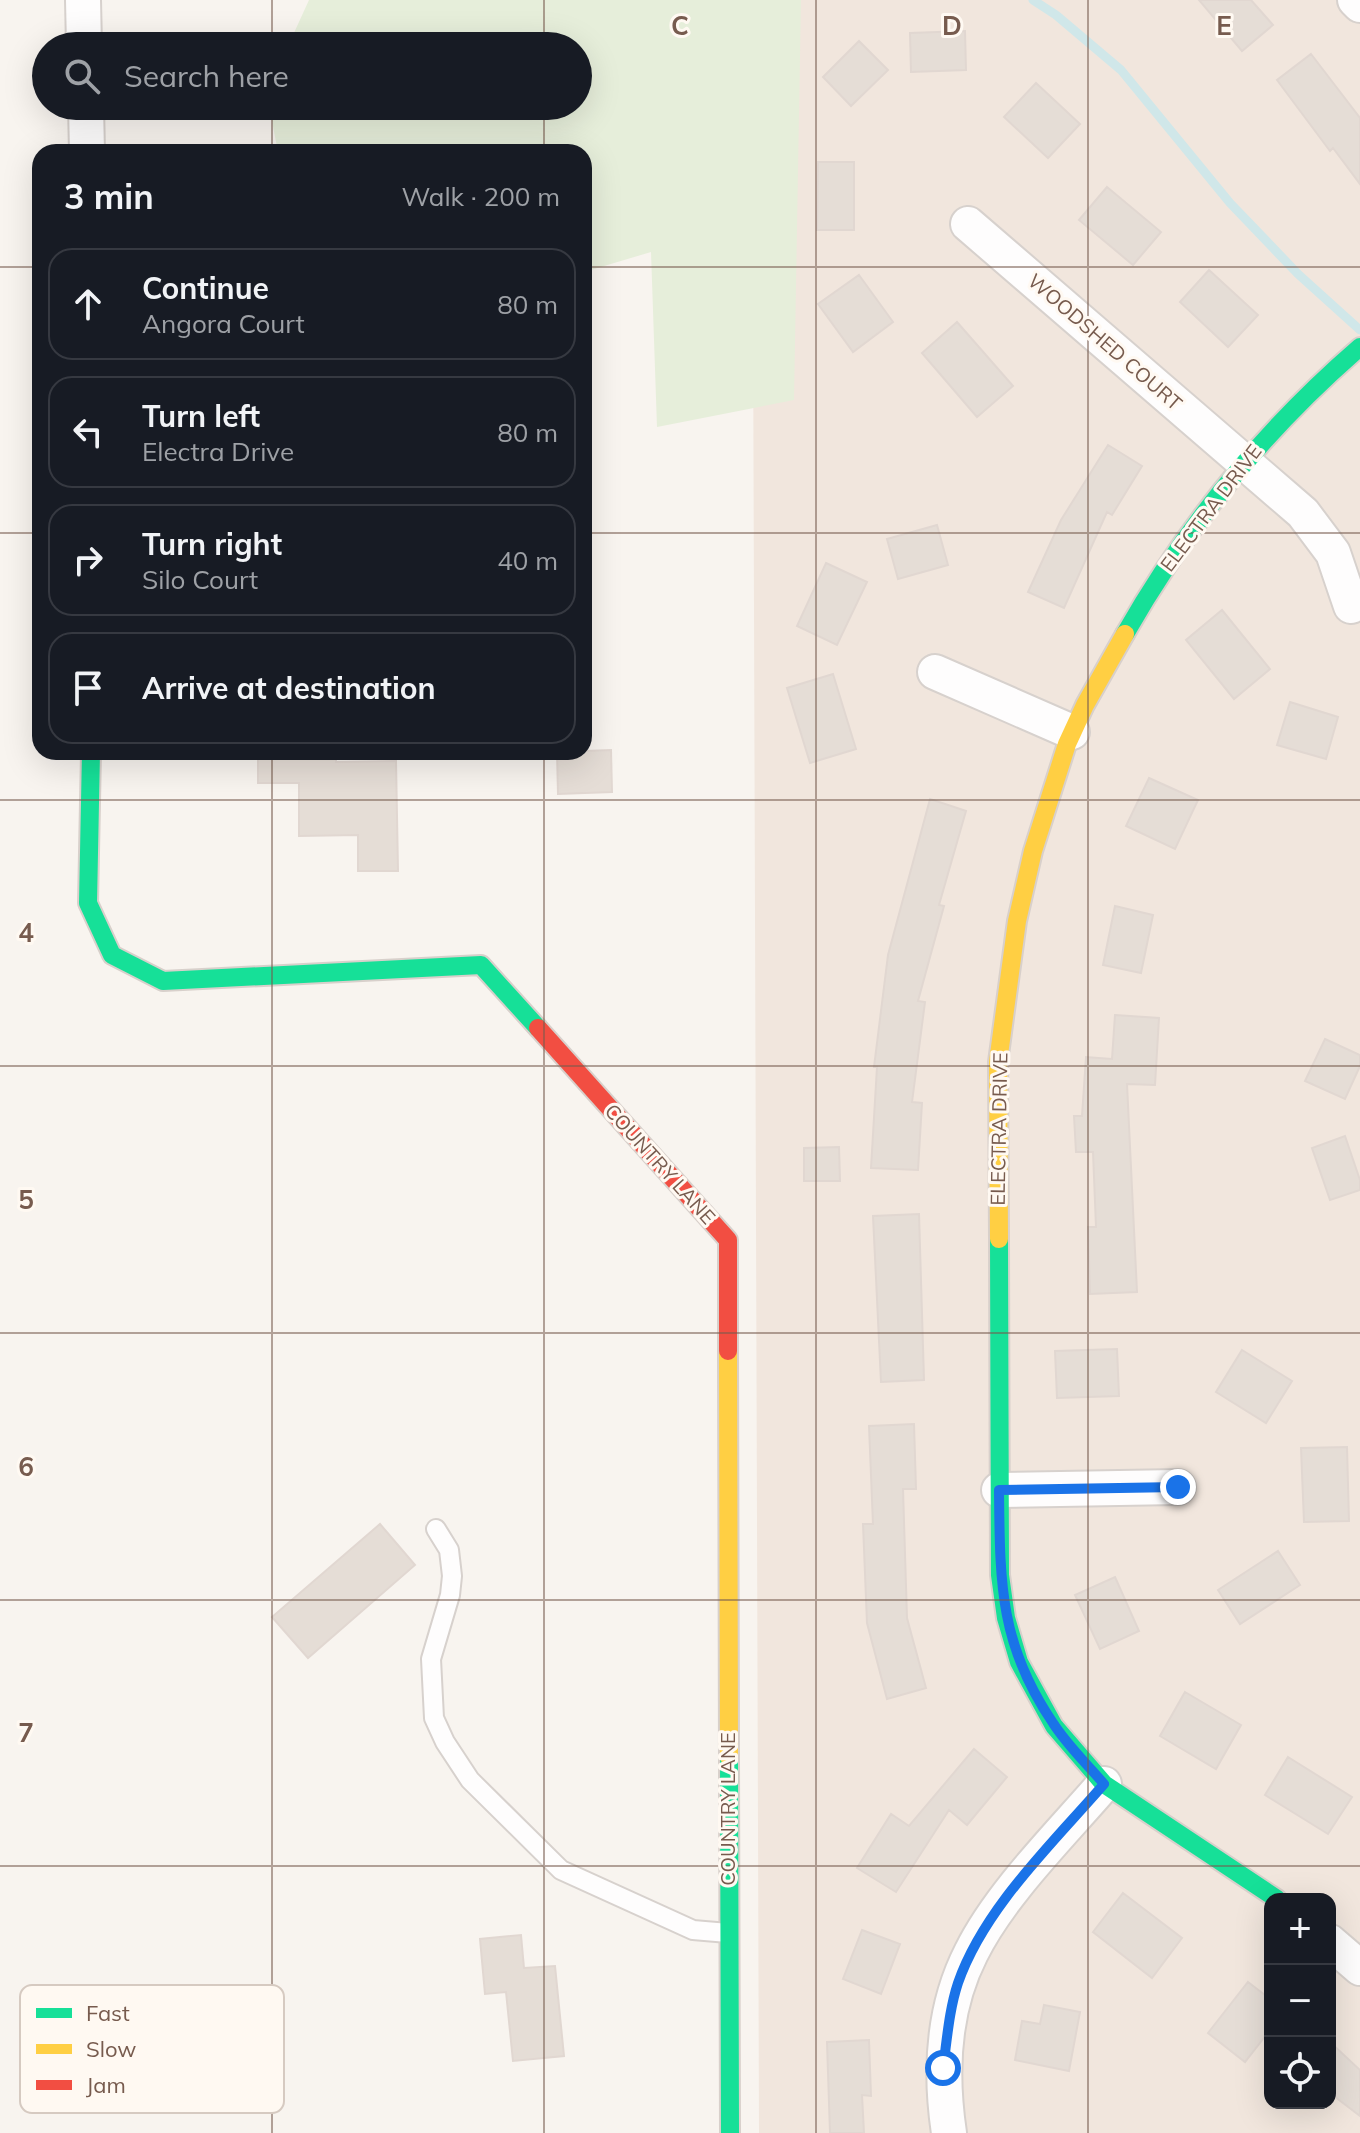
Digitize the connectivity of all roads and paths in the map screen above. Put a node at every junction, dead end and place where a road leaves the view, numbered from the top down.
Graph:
1 (83, 0) edge
2 (1355, 0) edge
3 (1360, 5) edge
4 (84, 32) edge
5 (86, 120) edge
6 (87, 144) edge
7 (968, 224) dead end
8 (1360, 347) edge
9 (1243, 461) junction
10 (1351, 606) dead end
11 (935, 672) dead end
12 (1072, 732) junction
13 (91, 760) edge
14 (1178, 1487) dead end
15 (999, 1490) junction
16 (436, 1529) dead end
17 (1104, 1784) junction
18 (1268, 1893) edge
19 (728, 1933) junction
20 (1336, 1947) edge
21 (1360, 1968) edge
22 (730, 2133) edge
23 (949, 2133) edge

1 - 4 street
2 - 3 street
5 - 6 street
7 - 9 street, WOODSHED COURT
8 - 9 street, ELECTRA DRIVE
9 - 10 street, WOODSHED COURT
9 - 12 street, ELECTRA DRIVE
11 - 12 street
12 - 15 street, ELECTRA DRIVE
13 - 19 street, COUNTRY LANE
14 - 15 street
15 - 17 street, ELECTRA DRIVE
16 - 19 lane
17 - 18 street, ELECTRA DRIVE
17 - 23 street
19 - 22 street, COUNTRY LANE
20 - 21 street

